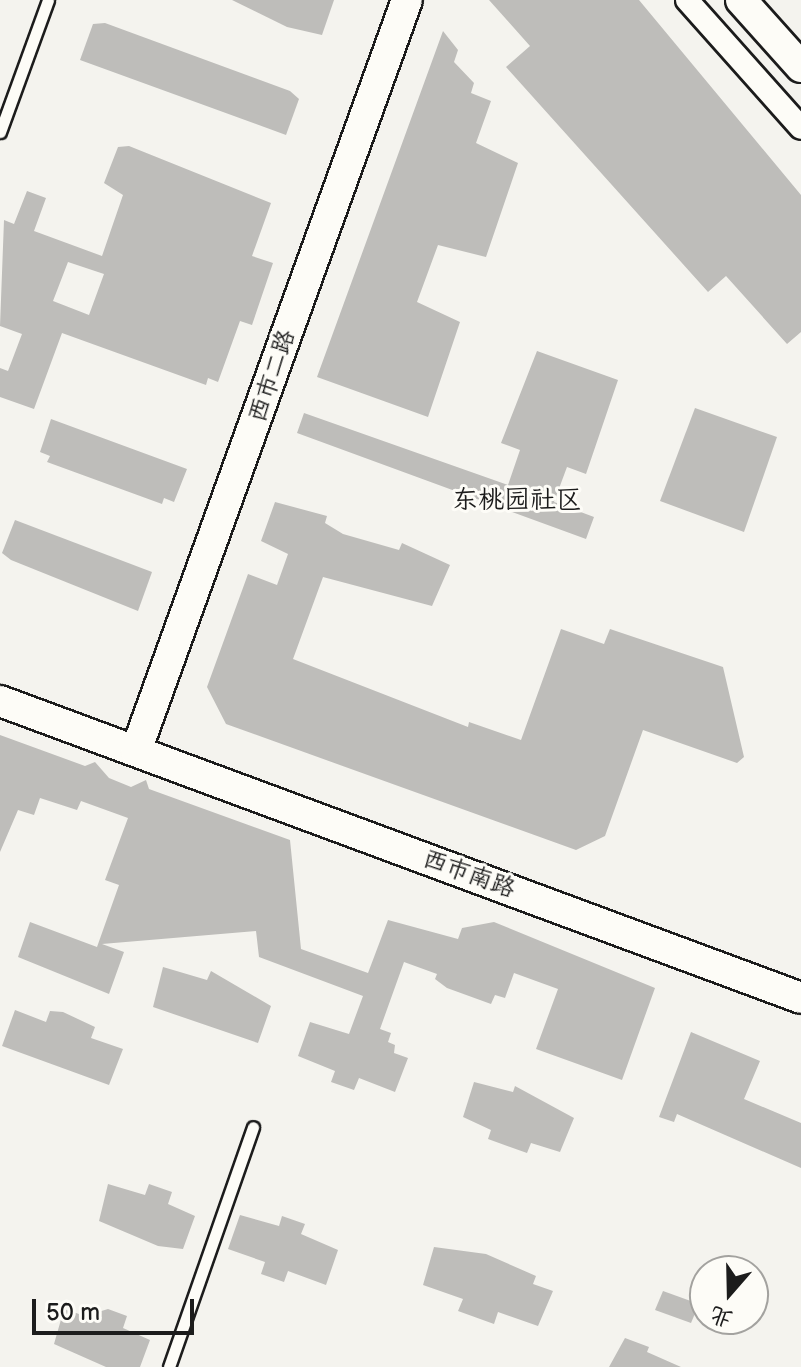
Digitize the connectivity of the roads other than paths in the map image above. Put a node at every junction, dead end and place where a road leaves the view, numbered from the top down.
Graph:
1 (48, 0) edge
2 (407, 0) edge
3 (687, 0) edge
4 (741, 0) edge
5 (801, 67) edge
6 (801, 128) edge
7 (0, 132) edge
8 (0, 701) edge
9 (136, 751) junction
10 (801, 998) edge
11 (253, 1127) dead end
12 (169, 1367) edge

1 - 7 lane
2 - 9 street, 西市二路
3 - 6 street
4 - 5 street
8 - 9 street, 西市南路
9 - 10 street, 西市南路
11 - 12 lane

